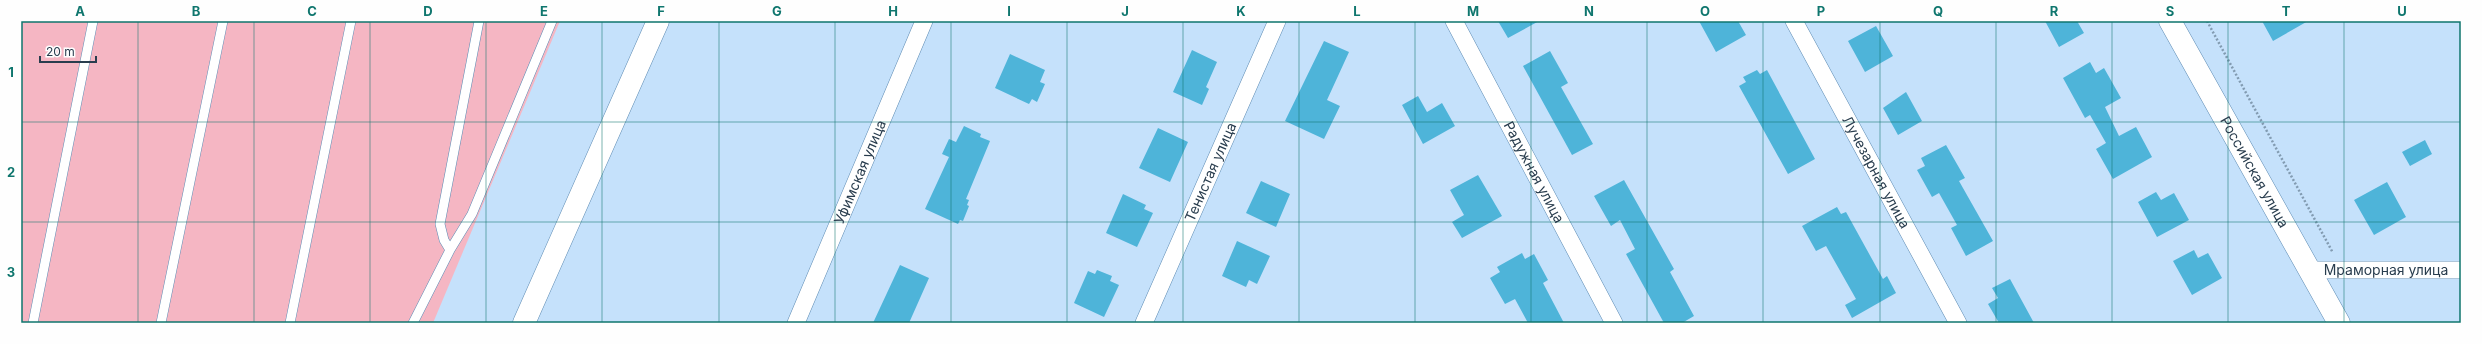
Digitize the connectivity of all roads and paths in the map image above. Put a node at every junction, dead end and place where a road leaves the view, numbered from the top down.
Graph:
1 (93, 21) edge
2 (223, 21) edge
3 (351, 21) edge
4 (479, 21) edge
5 (552, 21) edge
6 (658, 21) edge
7 (924, 21) edge
8 (1276, 21) edge
9 (1454, 21) edge
10 (1794, 21) edge
11 (2170, 21) edge
12 (2207, 21) edge
13 (450, 250) junction
14 (2310, 270) junction
15 (2342, 270) junction
16 (2461, 270) edge
17 (33, 323) edge
18 (161, 323) edge
19 (290, 323) edge
20 (413, 323) edge
21 (524, 323) edge
22 (796, 323) edge
23 (1144, 323) edge
24 (1614, 323) edge
25 (1958, 323) edge
26 (2339, 323) edge

1 - 17 lane
2 - 18 lane
3 - 19 lane
4 - 13 lane
5 - 13 lane
6 - 21 main road
7 - 22 street, Уфимская улица
8 - 23 street, Тенистая улица
9 - 24 street, Радужная улица
10 - 25 street, Лучезарная улица
11 - 14 main road, Российская улица
12 - 15 path
13 - 20 lane
14 - 15 street, Мраморная улица
14 - 26 main road, Российская улица
15 - 16 street, Мраморная улица

